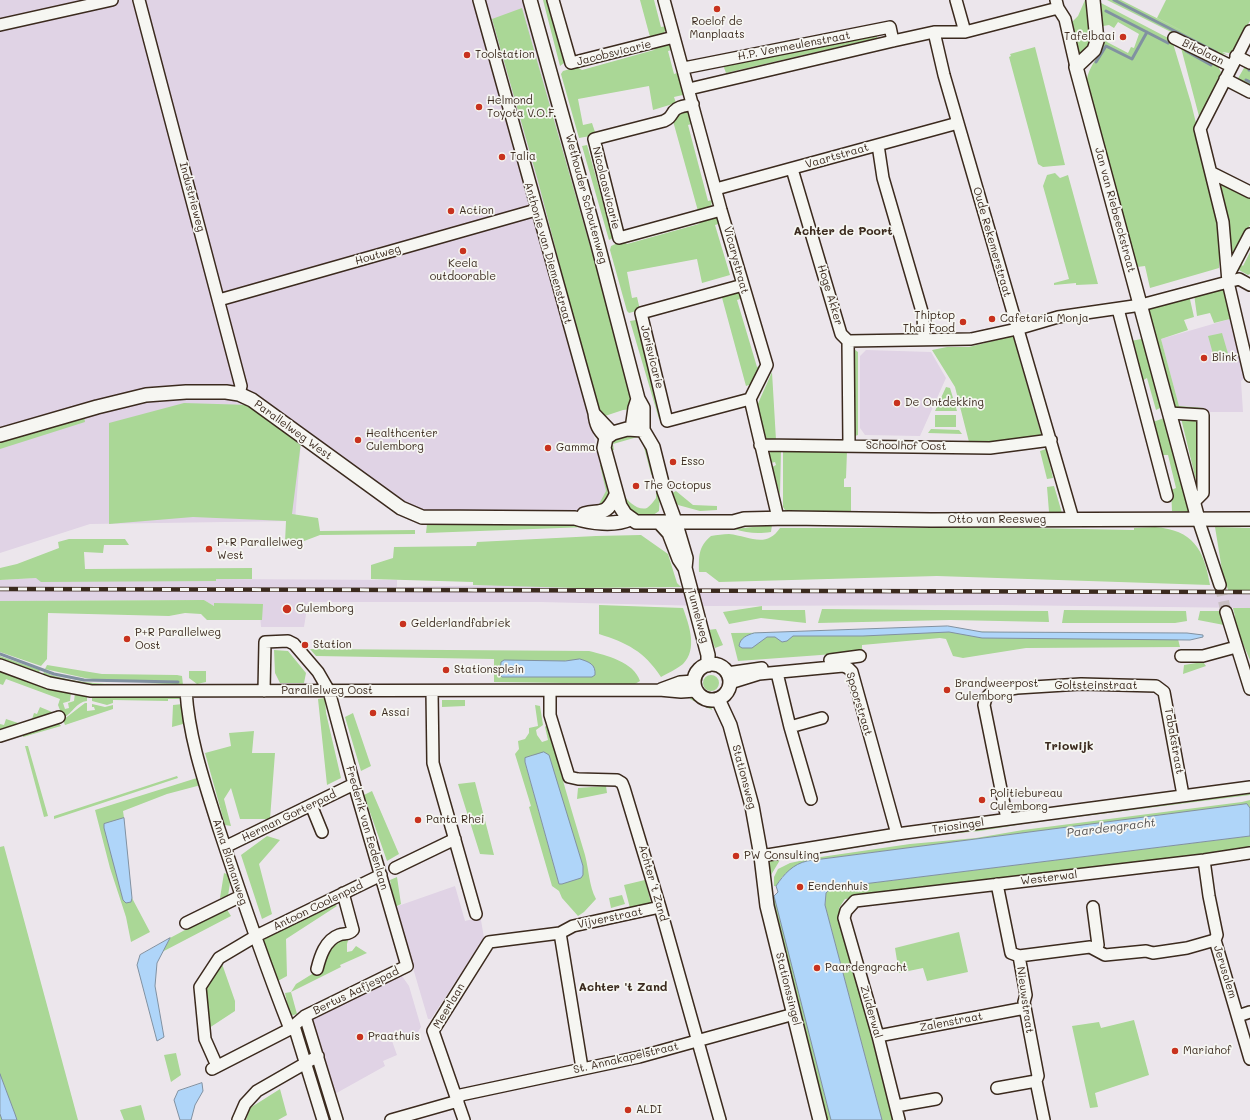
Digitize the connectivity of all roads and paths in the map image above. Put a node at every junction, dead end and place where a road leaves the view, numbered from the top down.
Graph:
1 (112, 0) edge
2 (140, 0) edge
3 (479, 0) edge
4 (530, 0) edge
5 (553, 0) edge
6 (664, 0) edge
7 (956, 0) edge
8 (1093, 0) edge
9 (1057, 4) edge
10 (0, 25) edge
11 (1250, 31) edge
12 (934, 32) junction
13 (966, 32) junction
14 (674, 37) junction
15 (1174, 38) dead end
16 (893, 41) junction
17 (1236, 56) junction
18 (1250, 63) edge
19 (1231, 66) junction
20 (1076, 67) junction
21 (684, 68) junction
22 (1225, 79) junction
23 (689, 89) junction
24 (1250, 92) edge
25 (693, 104) junction
26 (958, 123) junction
27 (878, 145) junction
28 (792, 169) junction
29 (1212, 173) junction
30 (716, 189) junction
31 (1250, 192) edge
32 (536, 210) junction
33 (721, 210) junction
34 (1250, 234) edge
35 (1228, 279) junction
36 (743, 284) junction
37 (1250, 285) edge
38 (220, 300) junction
39 (1141, 304) junction
40 (1118, 309) junction
41 (1017, 329) junction
42 (924, 339) junction
43 (848, 341) junction
44 (1250, 376) edge
45 (239, 394) junction
46 (750, 399) junction
47 (1169, 413) junction
48 (638, 430) junction
49 (0, 435) edge
50 (610, 436) junction
51 (1051, 440) junction
52 (760, 445) junction
53 (848, 445) junction
54 (616, 495) junction
55 (1167, 496) dead end
56 (1194, 502) junction
57 (670, 509) junction
58 (575, 518) junction
59 (778, 518) junction
60 (630, 519) junction
61 (744, 519) junction
62 (1073, 519) junction
63 (1198, 519) junction
64 (1250, 519) edge
65 (675, 521) junction
66 (692, 521) junction
67 (659, 522) junction
68 (681, 539) junction
69 (685, 568) junction
70 (1220, 585) tunnel mouth
71 (1226, 612) tunnel mouth
72 (1236, 647) junction
73 (860, 656) dead end
74 (1180, 656) dead end
75 (0, 665) edge
76 (708, 665) junction
77 (1247, 669) edge
78 (777, 673) junction
79 (728, 678) junction
80 (695, 686) junction
81 (1161, 688) joint
82 (1250, 689) edge
83 (329, 690) junction
84 (186, 691) junction
85 (264, 691) junction
86 (432, 691) junction
87 (550, 691) junction
88 (718, 699) junction
89 (59, 717) dead end
90 (822, 718) dead end
91 (790, 727) junction
92 (0, 736) edge
93 (354, 784) junction
94 (1250, 788) edge
95 (1183, 796) junction
96 (811, 799) dead end
97 (311, 805) junction
98 (1007, 819) junction
99 (322, 832) dead end
100 (896, 834) junction
101 (455, 839) junction
102 (225, 847) junction
103 (1250, 853) edge
104 (761, 856) junction
105 (1204, 860) junction
106 (395, 868) dead end
107 (381, 875) junction
108 (997, 884) junction
109 (343, 893) junction
110 (241, 896) junction
111 (850, 906) joint
112 (660, 907) junction
113 (1093, 907) dead end
114 (476, 914) dead end
115 (186, 923) dead end
116 (560, 934) junction
117 (256, 936) junction
118 (1215, 940) junction
119 (489, 942) joint
120 (1096, 950) junction
121 (1018, 956) junction
122 (406, 966) joint
123 (317, 969) dead end
124 (1025, 1008) junction
125 (1250, 1012) edge
126 (794, 1014) junction
127 (305, 1016) junction
128 (1238, 1016) junction
129 (292, 1028) junction
130 (878, 1036) junction
131 (697, 1041) junction
132 (318, 1056) junction
133 (1250, 1059) edge
134 (305, 1063) junction
135 (214, 1068) joint
136 (582, 1068) junction
137 (1036, 1081) junction
138 (997, 1088) dead end
139 (457, 1098) junction
140 (936, 1099) dead end
141 (896, 1106) junction
142 (419, 1116) edge
143 (238, 1120) edge
144 (323, 1120) edge
145 (337, 1120) edge
146 (390, 1120) edge
147 (464, 1120) edge
148 (720, 1120) edge
149 (820, 1120) edge
150 (899, 1120) edge
151 (1044, 1120) edge

1 - 10 street
2 - 38 street, Industrieweg
3 - 32 street, Anthonie van Diemenstraat
4 - 48 street, Wethouder Schoutenweg
5 - 14 street, Jacobsvicarie
6 - 14 street, Vicarystraat
7 - 13 street
8 - 20 street
9 - 13 street, H.P. Vermeulenstraat
9 - 20 street, Jan van Riebeeckstraat
11 - 17 street
12 - 13 street, H.P. Vermeulenstraat
12 - 16 street, H.P. Vermeulenstraat
12 - 26 street, Oude Rekemerstraat
14 - 21 street, Vicarystraat
15 - 19 street, Bikolaan
16 - 21 street, H.P. Vermeulenstraat
16 - 23 street, H.P. Vermeulenstraat
17 - 18 street, Bikolaan
17 - 19 street
19 - 22 street
20 - 39 street, Jan van Riebeeckstraat
21 - 23 street, Vicarystraat
22 - 24 street, Bikolaan
22 - 29 street
23 - 25 street, Vicarystraat
25 - 30 street, Vicarystraat
25 - 33 street, Nicolaasvicarie
26 - 27 street, Vaartstraat
26 - 41 street, Oude Rekemerstraat
27 - 28 street, Vaartstraat
27 - 42 street
28 - 30 street, Vaartstraat
28 - 43 street, Hoge Akker
29 - 31 street
29 - 35 street
30 - 33 street, Vicarystraat
32 - 38 street, Houtweg
32 - 50 street, Anthonie van Diemenstraat
33 - 36 street, Vicarystraat
34 - 35 street
35 - 37 street
35 - 39 street
35 - 44 street
36 - 46 street, Vicarystraat
36 - 46 street, Jorisvicarie
38 - 45 street, Industrieweg
39 - 40 street
39 - 47 street, Jan van Riebeeckstraat
40 - 41 street
40 - 55 street
41 - 42 street
41 - 51 street, Oude Rekemerstraat
42 - 43 street
43 - 53 street, Hoge Akker
45 - 49 street, Parallelweg West
45 - 58 street, Parallelweg West
46 - 52 street
47 - 56 street, Jan van Riebeeckstraat
47 - 56 street
48 - 50 street
48 - 57 street
50 - 54 street
51 - 53 street, Schoolhof Oost
51 - 62 street, Oude Rekemerstraat
52 - 53 street, Schoolhof Oost
52 - 59 street
54 - 58 street, Parallelweg West
54 - 60 street
56 - 63 street, Jan van Riebeeckstraat
57 - 61 street, Otto van Reesweg
57 - 65 street
57 - 67 street
58 - 60 street, Parallelweg West
59 - 61 street, Otto van Reesweg
59 - 62 street, Otto van Reesweg
60 - 67 street, Otto van Reesweg
61 - 66 street, Otto van Reesweg
62 - 63 street, Otto van Reesweg
63 - 64 street, Otto van Reesweg
63 - 70 street
65 - 66 street, Otto van Reesweg
65 - 67 street, Otto van Reesweg
65 - 68 street, Tunnelweg
66 - 68 street
67 - 69 street, Tunnelweg
68 - 69 street, Tunnelweg
69 - 76 street, Tunnelweg
71 - 72 street
72 - 74 street
72 - 77 street
73 - 79 street, Spoorstraat
75 - 84 street, Parallelweg Oost
76 - 79 street
76 - 80 street
77 - 82 street
78 - 79 street, Spoorstraat
78 - 91 street
78 - 100 street, Spoorstraat
79 - 88 street
80 - 87 street, Parallelweg Oost
80 - 88 street
81 - 95 street, Tabakstraat
81 - 98 street, Goltsteinstraat
83 - 85 street, Parallelweg Oost
83 - 85 street
83 - 86 street, Parallelweg Oost
83 - 93 street, Frederik van Eedenlaan
84 - 85 street, Parallelweg Oost
84 - 102 street, Anna Blamanweg
86 - 87 street, Parallelweg Oost
86 - 101 street
87 - 112 street, Achter 't Zand
88 - 104 street, Stationsweg
89 - 92 street
90 - 91 street
91 - 96 street
93 - 97 street, Herman Gorterpad
93 - 107 street, Frederik van Eedenlaan
94 - 95 street, Triosingel
95 - 98 street, Triosingel
97 - 99 street
97 - 102 street, Herman Gorterpad
98 - 100 street, Triosingel
100 - 104 street, Triosingel
101 - 106 street
101 - 114 street
102 - 110 street, Anna Blamanweg
103 - 105 street, Westerwal
104 - 126 street, Stationssingel
105 - 108 street, Westerwal
105 - 118 street, Jerusalem
107 - 109 street, Antoon Coolenpad
107 - 122 street, Frederik van Eedenlaan
108 - 111 street, Westerwal
108 - 121 street, Nieuwstraat
109 - 117 street, Antoon Coolenpad
109 - 123 street
110 - 115 street
110 - 117 street, Anna Blamanweg
111 - 130 street, Zuiderwal
112 - 116 street, Vijverstraat
112 - 131 street, Achter 't Zand
113 - 120 street
116 - 119 street, Vijverstraat
116 - 136 street
117 - 129 street, Anna Blamanweg
117 - 135 street, Antoon Coolenpad
118 - 120 street
118 - 128 street, Jerusalem
119 - 139 street, Meerlaan
120 - 121 street
121 - 124 street, Nieuwstraat
122 - 127 street, Bertus Aafjespad
124 - 130 street, Zalenstraat
124 - 137 street, Nieuwstraat
125 - 128 street
126 - 131 street, St. Annakapelstraat
126 - 149 street, Stationssingel
127 - 129 street, Bertus Aafjespad
127 - 132 street
128 - 133 street, Jerusalem
129 - 134 street, Anna Blamanweg
129 - 135 street, Bertus Aafjespad
130 - 141 street, Zuiderwal
131 - 136 street, St. Annakapelstraat
131 - 148 street, Achter 't Zand
132 - 134 street
132 - 145 street
134 - 143 street
134 - 144 street, Anna Blamanweg
136 - 139 street, St. Annakapelstraat
137 - 138 street
137 - 151 street, Nieuwstraat
139 - 142 street, St. Annakapelstraat
139 - 147 street, Meerlaan
140 - 141 street
141 - 150 street, Zuiderwal
142 - 146 street, St. Annakapelstraat

